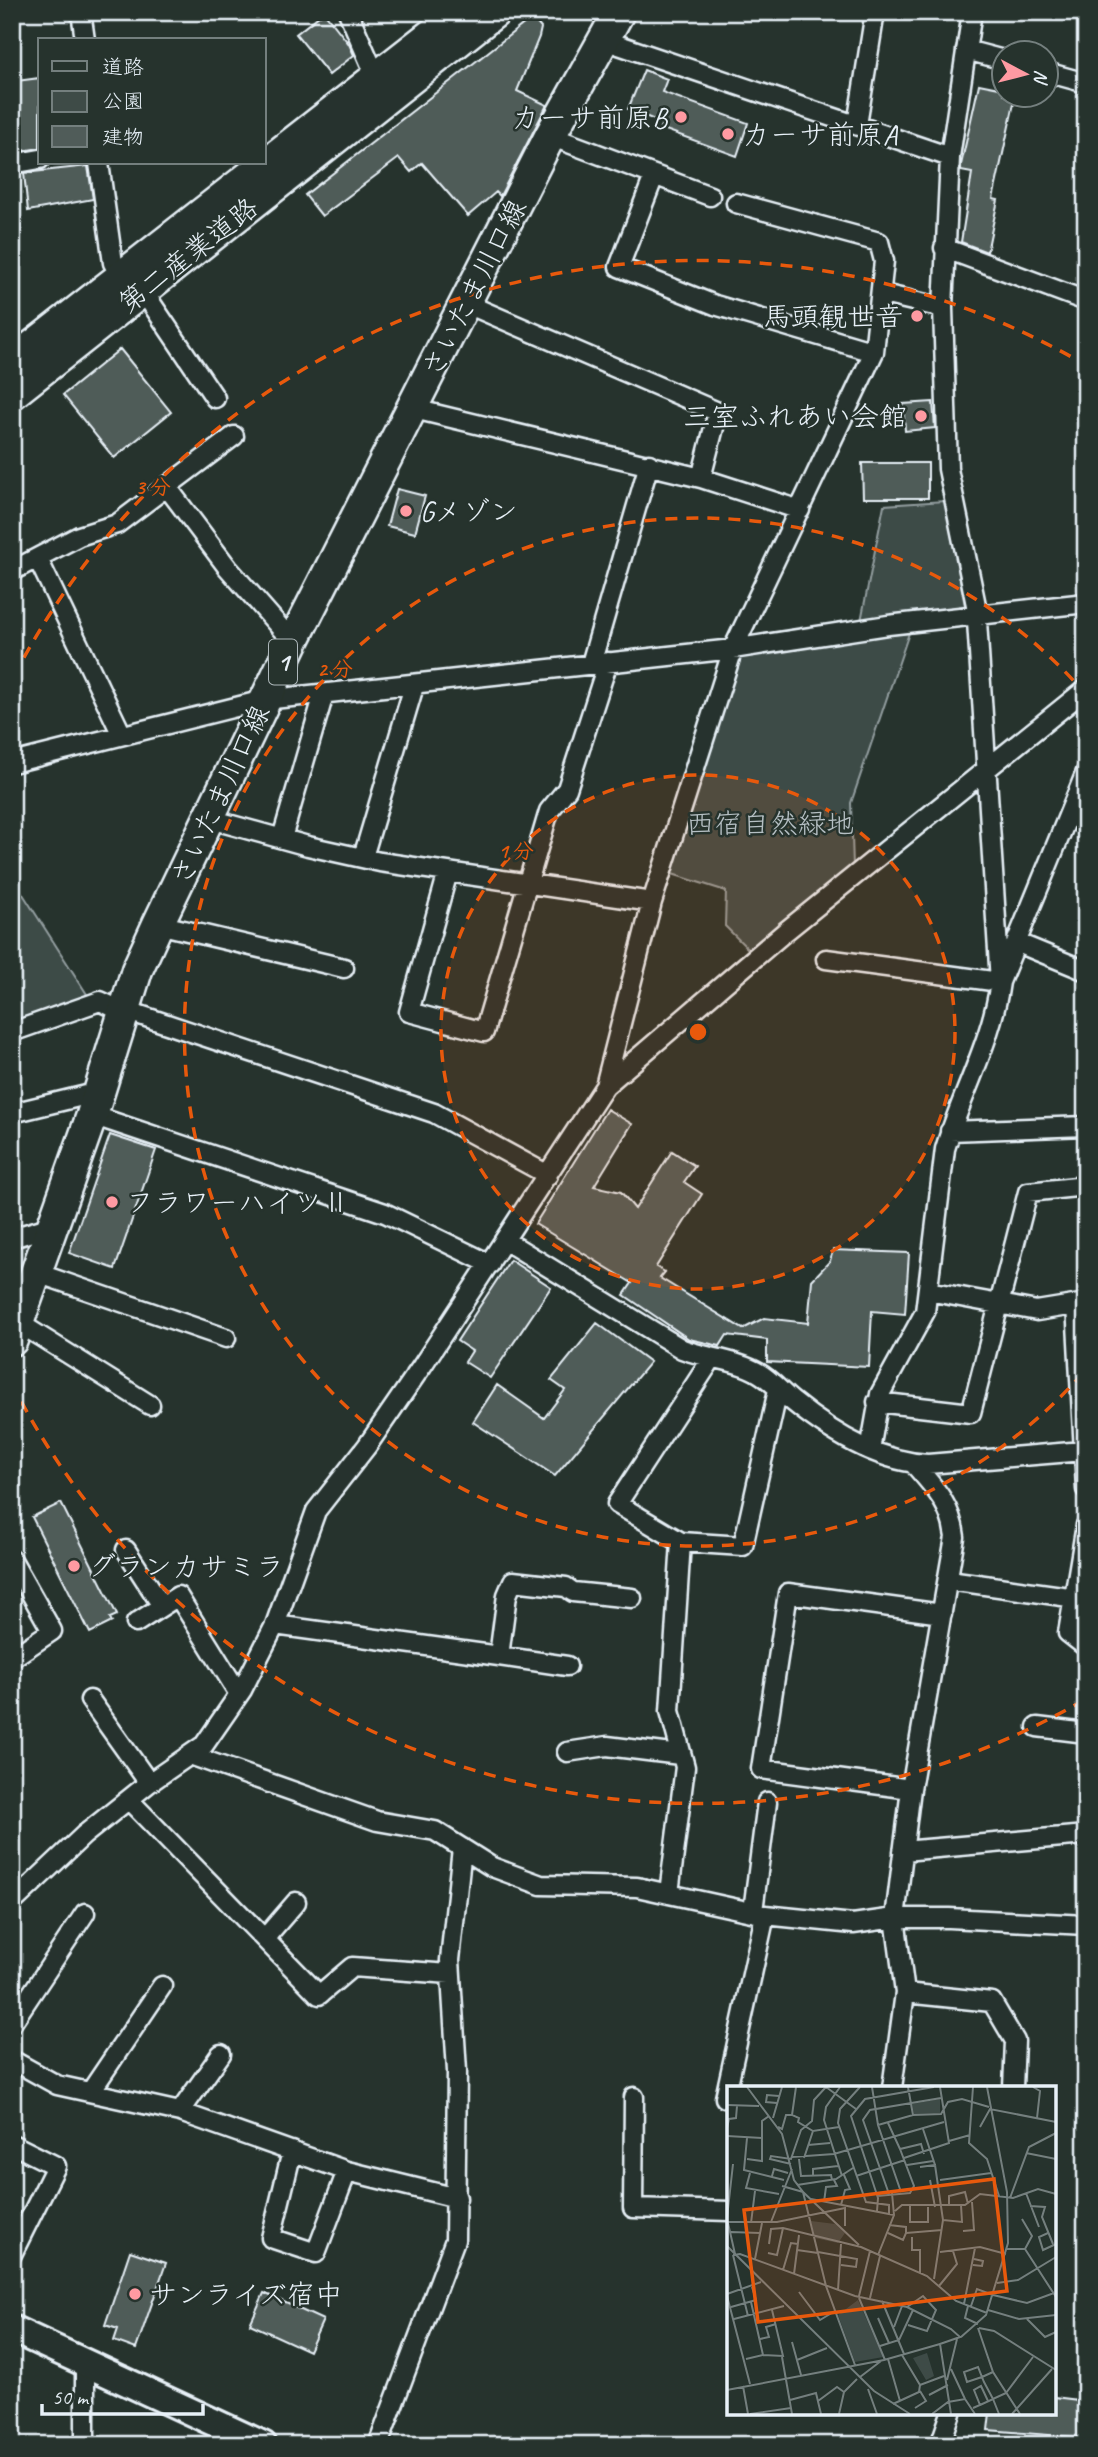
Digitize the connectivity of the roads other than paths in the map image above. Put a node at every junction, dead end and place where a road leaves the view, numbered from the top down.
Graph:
1 (81, 12) edge
2 (348, 12) edge
3 (460, 12) edge
4 (495, 12) edge
5 (620, 12) edge
6 (875, 12) edge
7 (972, 12) edge
8 (85, 38) edge
9 (604, 40) junction
10 (966, 50) junction
11 (990, 56) edge
12 (1060, 76) edge
13 (377, 79) junction
14 (1086, 83) edge
15 (857, 125) junction
16 (550, 136) junction
17 (950, 157) junction
18 (38, 159) edge
19 (12, 163) edge
20 (99, 164) edge
21 (654, 176) junction
22 (710, 196) dead end
23 (736, 203) dead end
24 (944, 248) junction
25 (133, 283) junction
26 (883, 294) junction
27 (1086, 302) edge
28 (467, 304) junction
29 (943, 308) junction
30 (874, 352) junction
31 (12, 362) edge
32 (12, 394) edge
33 (215, 398) dead end
34 (414, 409) junction
35 (234, 436) dead end
36 (649, 464) junction
37 (701, 478) junction
38 (167, 487) junction
39 (800, 510) junction
40 (37, 559) junction
41 (12, 571) edge
42 (1086, 603) edge
43 (976, 615) junction
44 (293, 642) junction
45 (733, 649) junction
46 (600, 663) junction
47 (414, 686) junction
48 (1086, 689) edge
49 (324, 694) junction
50 (264, 700) junction
51 (121, 735) junction
52 (13, 761) edge
53 (987, 771) junction
54 (1084, 782) edge
55 (210, 819) junction
56 (282, 838) junction
57 (363, 857) junction
58 (448, 872) junction
59 (526, 885) junction
60 (652, 902) junction
61 (158, 924) junction
62 (1018, 943) junction
63 (826, 959) dead end
64 (344, 968) dead end
65 (1086, 971) edge
66 (1000, 982) junction
67 (125, 1011) junction
68 (12, 1032) edge
69 (605, 1086) junction
70 (96, 1103) junction
71 (12, 1113) edge
72 (1086, 1126) edge
73 (950, 1131) junction
74 (548, 1175) junction
75 (1086, 1185) edge
76 (55, 1226) junction
77 (12, 1238) edge
78 (506, 1241) junction
79 (490, 1264) junction
80 (37, 1273) junction
81 (928, 1291) junction
82 (999, 1303) junction
83 (1081, 1304) edge
84 (16, 1332) edge
85 (226, 1338) dead end
86 (711, 1360) junction
87 (778, 1390) junction
88 (877, 1402) junction
89 (150, 1405) dead end
90 (1085, 1422) edge
91 (870, 1450) junction
92 (1083, 1451) junction
93 (913, 1463) junction
94 (1086, 1489) edge
95 (1086, 1525) edge
96 (681, 1542) junction
97 (1085, 1546) edge
98 (125, 1550) dead end
99 (12, 1560) edge
100 (949, 1580) junction
101 (632, 1598) dead end
102 (1076, 1598) junction
103 (162, 1606) junction
104 (942, 1614) junction
105 (136, 1623) dead end
106 (275, 1625) junction
107 (1086, 1647) edge
108 (499, 1656) junction
109 (12, 1658) edge
110 (567, 1666) dead end
111 (239, 1695) junction
112 (90, 1700) dead end
113 (1037, 1727) dead end
114 (1086, 1733) edge
115 (567, 1752) dead end
116 (190, 1755) junction
117 (680, 1755) junction
118 (149, 1783) junction
119 (911, 1789) junction
120 (129, 1800) junction
121 (767, 1802) dead end
122 (1086, 1835) edge
123 (461, 1848) junction
124 (903, 1850) junction
125 (669, 1893) junction
126 (296, 1902) dead end
127 (12, 1903) edge
128 (85, 1913) dead end
129 (759, 1913) junction
130 (895, 1919) junction
131 (1086, 1925) edge
132 (265, 1938) junction
133 (450, 1974) junction
134 (162, 1986) dead end
135 (905, 1993) junction
136 (12, 2023) edge
137 (221, 2054) dead end
138 (12, 2060) edge
139 (727, 2086) edge
140 (892, 2086) edge
141 (1013, 2086) edge
142 (91, 2091) junction
143 (634, 2097) dead end
144 (180, 2112) junction
145 (12, 2144) edge
146 (292, 2151) junction
147 (348, 2171) junction
148 (457, 2198) junction
149 (727, 2211) edge
150 (12, 2253) edge
151 (12, 2329) edge
152 (86, 2362) junction
153 (950, 2415) edge
154 (85, 2445) edge
155 (263, 2445) edge
156 (378, 2445) edge
157 (940, 2445) edge

1 - 8 street
2 - 13 street
3 - 13 main road, 第二産業道路
4 - 25 main road, 第二産業道路
5 - 9 main road, さいたま川口線 / 1
6 - 15 street
7 - 10 street
9 - 15 street
9 - 16 main road, さいたま川口線 / 1
10 - 11 street
10 - 17 street
12 - 14 street
13 - 25 main road, 第二産業道路
15 - 17 street
16 - 21 street
16 - 28 main road, さいたま川口線 / 1
17 - 24 street
18 - 19 street
20 - 25 street
21 - 22 street
21 - 30 street
23 - 26 street
24 - 27 street
24 - 29 street
25 - 31 main road, 第二産業道路
25 - 32 main road, 第二産業道路
25 - 33 street
26 - 29 street
26 - 30 street
28 - 34 main road, さいたま川口線 / 1
28 - 37 street
29 - 43 street
30 - 39 street
34 - 36 street
34 - 44 main road, さいたま川口線 / 1
35 - 38 street
36 - 37 street
36 - 46 street
37 - 39 street
38 - 40 street
38 - 44 street
39 - 45 street
40 - 41 street
40 - 51 street
42 - 43 street
43 - 45 street
43 - 53 street
44 - 50 main road, さいたま川口線 / 1
45 - 46 street
45 - 60 street
46 - 47 street
46 - 59 street
47 - 49 street
47 - 57 street
48 - 53 street
49 - 50 street
49 - 56 street
50 - 51 street
50 - 55 main road, さいたま川口線 / 1
51 - 52 street
53 - 66 street
53 - 69 street
54 - 62 street
55 - 56 street
55 - 61 main road, さいたま川口線 / 1
56 - 57 street
57 - 58 street
58 - 59 street
58 - 59 street
59 - 60 street
60 - 69 street
61 - 64 street
61 - 67 main road, さいたま川口線 / 1
62 - 65 street
62 - 66 street
63 - 66 street
66 - 73 street
67 - 68 street
67 - 70 main road, さいたま川口線 / 1
67 - 74 street
69 - 74 street
70 - 71 street
70 - 76 main road, さいたま川口線 / 1
70 - 79 street
72 - 73 street
73 - 81 street
74 - 78 street
75 - 82 street
76 - 77 street
76 - 80 main road, さいたま川口線 / 1
78 - 79 street
78 - 86 street
79 - 106 street
80 - 84 main road, さいたま川口線 / 1
80 - 85 street
81 - 82 street
81 - 88 street
82 - 83 street
82 - 88 street
83 - 90 street
84 - 89 street
86 - 87 street
86 - 96 street
87 - 91 street
87 - 96 street
88 - 91 street
90 - 92 street
91 - 93 street
92 - 93 street
92 - 94 street
93 - 100 street
95 - 97 street
96 - 117 street
97 - 102 street
98 - 103 street
99 - 109 street
100 - 102 street
100 - 104 street
101 - 108 street
102 - 107 street
103 - 105 street
103 - 111 street
104 - 119 street
104 - 119 street
106 - 108 street
106 - 111 street
108 - 110 street
111 - 116 street
112 - 118 street
113 - 114 street
115 - 117 street
116 - 118 street
116 - 123 street
117 - 125 street
118 - 120 street
119 - 124 street
120 - 127 street
120 - 132 street
121 - 129 street
122 - 124 street
123 - 125 street
123 - 133 street
124 - 130 street
125 - 129 street
126 - 132 street
128 - 136 street
129 - 130 street
129 - 139 street
130 - 131 street
130 - 135 street
132 - 133 street
133 - 148 street
134 - 142 street
135 - 140 street
135 - 141 street
137 - 144 street
138 - 142 street
142 - 144 street
143 - 149 street
144 - 146 street
145 - 150 street
146 - 147 street
146 - 147 street
147 - 148 street
148 - 156 street
151 - 152 street
152 - 154 street
152 - 155 street
153 - 157 street

